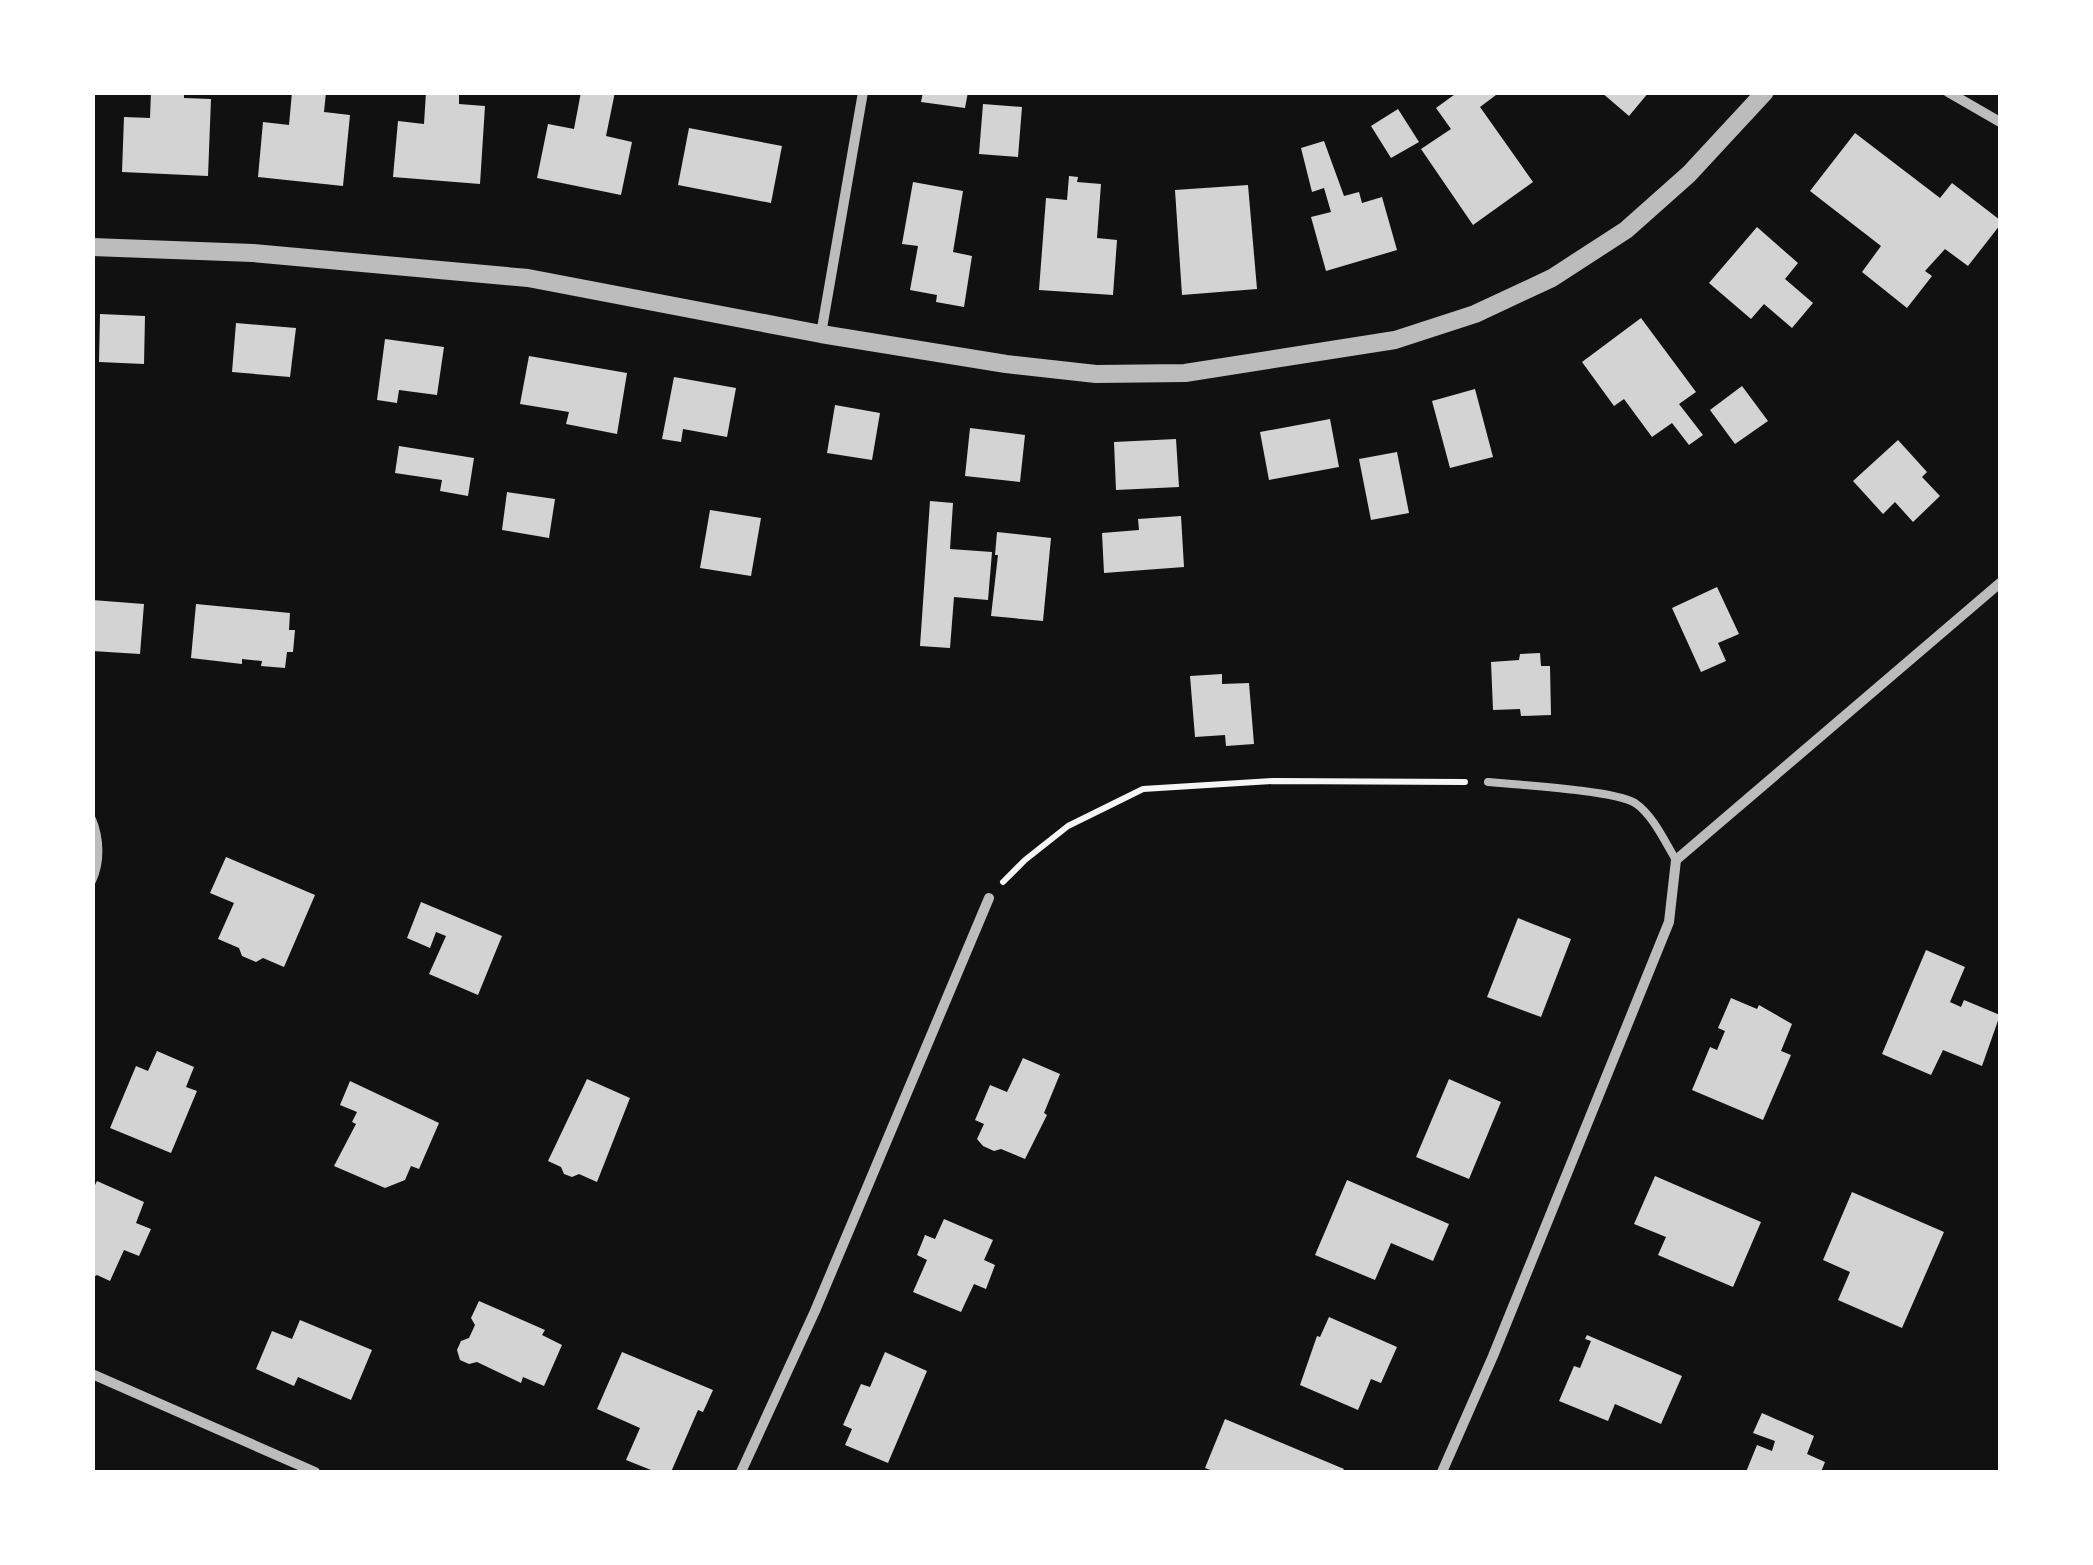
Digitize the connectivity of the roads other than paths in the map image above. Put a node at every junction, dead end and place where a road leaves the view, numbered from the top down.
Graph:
1 (863, 92) edge
2 (1764, 92) edge
3 (1948, 92) edge
4 (2000, 122) edge
5 (92, 247) edge
6 (821, 334) junction
7 (2000, 583) edge
8 (1488, 782) road end
9 (92, 819) edge
10 (1676, 860) junction
11 (92, 882) edge
12 (988, 898) road end
13 (92, 1374) edge
14 (315, 1472) edge
15 (740, 1472) edge
16 (1442, 1472) edge

1 - 6 street
2 - 6 street
3 - 4 street
5 - 6 street
7 - 10 street
8 - 10 lane
9 - 11 lane
10 - 16 street
12 - 15 street
13 - 14 street

